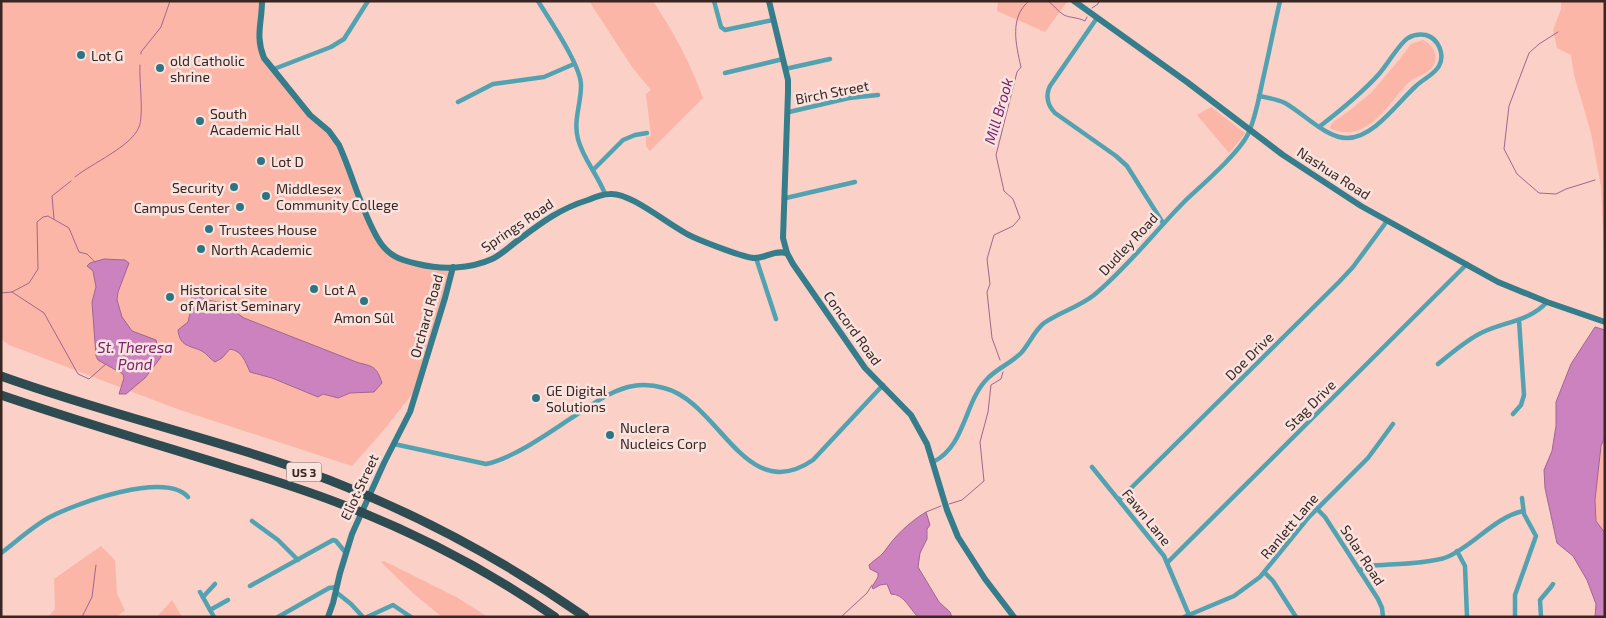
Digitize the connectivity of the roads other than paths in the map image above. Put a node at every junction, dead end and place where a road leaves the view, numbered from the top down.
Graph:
1 (262, 1) edge
2 (368, 1) edge
3 (538, 1) edge
4 (714, 1) edge
5 (769, 1) edge
6 (1074, 1) edge
7 (1280, 1) edge
8 (1097, 18) junction
9 (773, 20) junction
10 (783, 59) junction
11 (830, 59) dead end
12 (574, 64) junction
13 (274, 69) junction
14 (785, 69) junction
15 (725, 72) dead end
16 (878, 95) dead end
17 (1259, 96) junction
18 (458, 102) dead end
19 (789, 112) junction
20 (1319, 127) junction
21 (1250, 130) junction
22 (648, 133) dead end
23 (593, 170) junction
24 (855, 182) dead end
25 (605, 194) junction
26 (786, 198) junction
27 (1387, 220) junction
28 (1163, 223) junction
29 (787, 253) junction
30 (756, 258) junction
31 (1467, 264) junction
32 (453, 267) junction
33 (1547, 302) junction
34 (776, 319) dead end
35 (1519, 320) junction
36 (1605, 322) edge
37 (1438, 364) dead end
38 (422, 372) joint
39 (1, 376) edge
40 (883, 385) junction
41 (1, 395) edge
42 (1513, 414) dead end
43 (1393, 424) dead end
44 (394, 444) junction
45 (933, 462) junction
46 (1092, 467) dead end
47 (188, 497) dead end
48 (1522, 498) dead end
49 (1119, 500) junction
50 (1317, 508) junction
51 (1523, 511) junction
52 (252, 521) dead end
53 (1457, 551) junction
54 (1, 553) edge
55 (346, 553) junction
56 (298, 560) junction
57 (1168, 562) junction
58 (1359, 570) junction
59 (1265, 573) junction
60 (215, 584) dead end
61 (1552, 584) dead end
62 (250, 586) dead end
63 (336, 590) junction
64 (228, 600) dead end
65 (210, 610) junction
66 (1186, 616) edge
67 (214, 617) edge
68 (278, 617) edge
69 (328, 617) edge
70 (365, 617) edge
71 (411, 617) edge
72 (555, 617) edge
73 (585, 617) edge
74 (1014, 617) edge
75 (1296, 617) edge
76 (1383, 617) edge
77 (1466, 617) edge
78 (1515, 617) edge
79 (1541, 617) edge

1 - 13 main road, Springs Road
2 - 13 street
3 - 12 street
4 - 9 street
5 - 9 main road, Concord Road
6 - 8 main road, Nashua Road
7 - 17 street, Dudley Road
8 - 21 main road, Nashua Road
8 - 28 street
9 - 10 main road, Concord Road
10 - 14 main road, Concord Road
10 - 15 street
11 - 14 street
12 - 18 street
12 - 23 street
13 - 32 main road, Springs Road
14 - 19 main road, Concord Road
16 - 19 street, Birch Street
17 - 20 street
17 - 21 street, Dudley Road
19 - 26 main road, Concord Road
20 - 20 street
21 - 27 main road, Nashua Road
21 - 28 street, Dudley Road
22 - 23 street
23 - 25 street
24 - 26 street
25 - 30 main road
25 - 32 main road, Springs Road
26 - 29 main road, Concord Road
27 - 31 main road, Nashua Road
27 - 49 street, Doe Drive
28 - 45 street, Dudley Road
29 - 30 main road
29 - 40 main road, Concord Road
30 - 34 street
31 - 33 main road, Nashua Road
31 - 57 street, Stag Drive
32 - 38 main road, Orchard Road
33 - 35 street
33 - 36 main road, Nashua Road
35 - 37 street
35 - 42 street
38 - 44 main road, Eliot Street
39 - 73 highway, US 3
40 - 44 street
40 - 45 main road, Concord Road
41 - 72 highway, US 3
43 - 50 street, Ranlett Lane
44 - 55 main road, Eliot Street
45 - 74 main road, Concord Road
46 - 49 street, Fawn Lane
47 - 54 street
48 - 51 street
49 - 57 street, Fawn Lane
50 - 58 street, Solar Road
50 - 59 street, Ranlett Lane
51 - 53 street
51 - 78 street
52 - 56 street
53 - 58 street
53 - 77 street
55 - 56 street
55 - 63 main road, Eliot Street
56 - 62 street
57 - 66 street, Fawn Lane
58 - 76 street, Solar Road
59 - 66 street, Ranlett Lane
59 - 75 street
60 - 65 street
61 - 79 street
63 - 68 street
63 - 69 main road, Eliot Street
63 - 70 street
64 - 65 street
65 - 67 street
70 - 71 street

